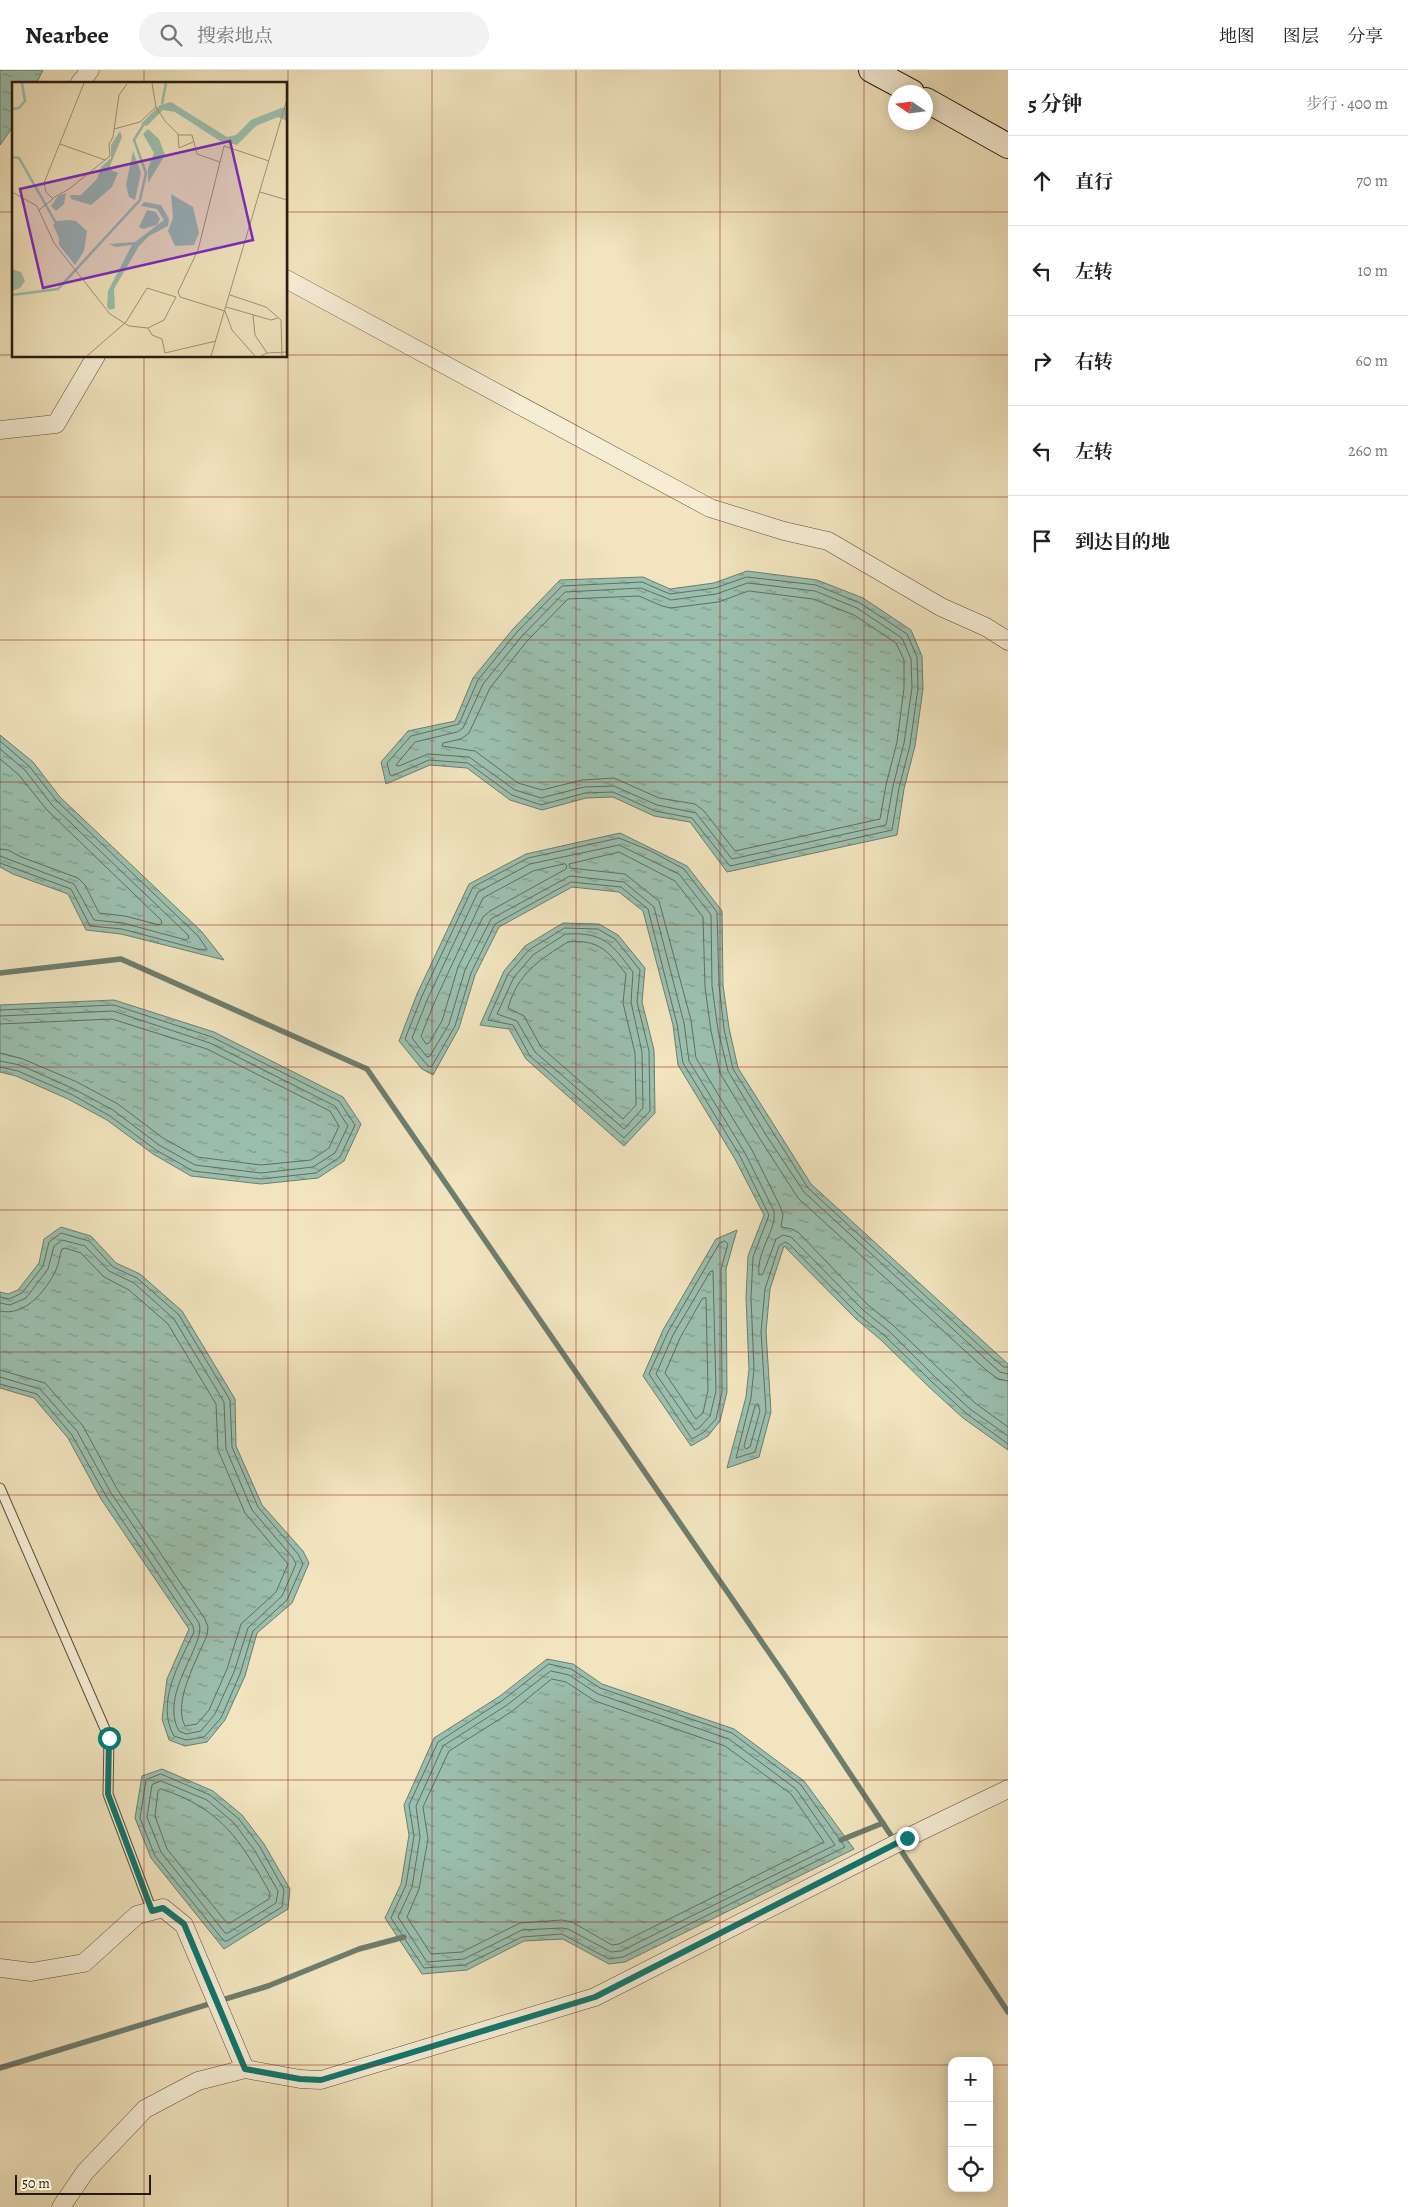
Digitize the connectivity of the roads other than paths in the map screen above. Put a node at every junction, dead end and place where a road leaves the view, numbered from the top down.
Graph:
1 (90, 70) edge
2 (871, 70) edge
3 (81, 82) edge
4 (899, 85) edge
5 (933, 104) edge
6 (1008, 146) edge
7 (288, 280) edge
8 (95, 358) edge
9 (0, 430) edge
10 (1008, 641) edge
11 (0, 1488) edge
12 (1008, 1789) edge
13 (152, 1911) junction
14 (0, 1968) edge
15 (245, 2069) junction
16 (61, 2207) edge

1 - 3 street
2 - 4 street
5 - 6 street
7 - 10 street
8 - 9 street
11 - 13 lane
12 - 15 street
13 - 14 street
13 - 15 street
15 - 16 street

